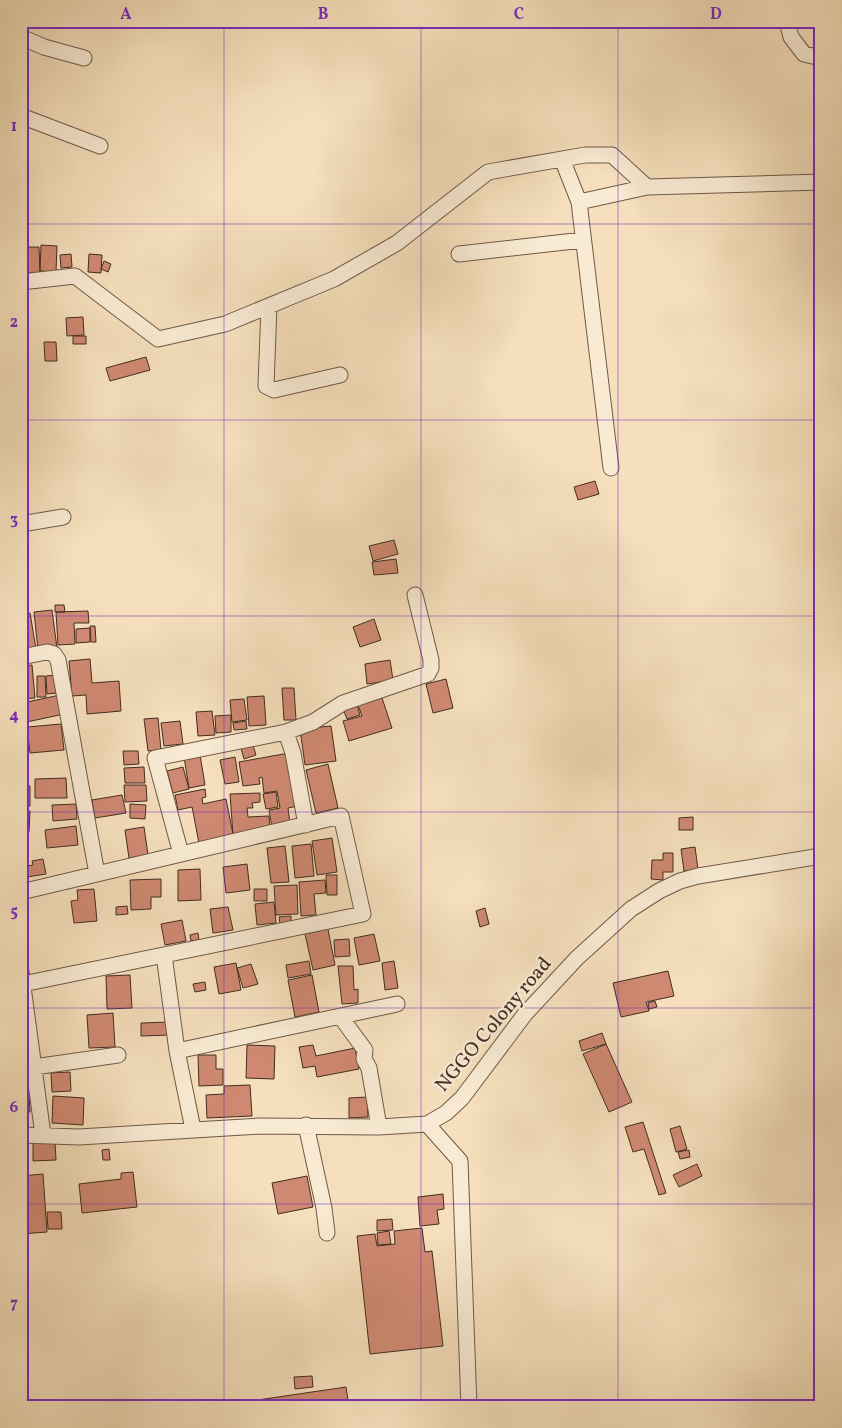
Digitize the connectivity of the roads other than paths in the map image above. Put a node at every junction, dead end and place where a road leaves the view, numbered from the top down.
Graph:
1 (787, 21) edge
2 (21, 37) edge
3 (84, 58) dead end
4 (821, 58) edge
5 (21, 116) edge
6 (100, 146) dead end
7 (562, 159) junction
8 (821, 182) edge
9 (647, 188) junction
10 (579, 202) junction
11 (583, 240) junction
12 (459, 254) dead end
13 (21, 282) edge
14 (269, 306) junction
15 (340, 375) dead end
16 (611, 468) dead end
17 (62, 517) dead end
18 (21, 524) edge
19 (415, 595) dead end
20 (21, 657) edge
21 (286, 732) junction
22 (306, 825) junction
23 (181, 854) junction
24 (821, 856) edge
25 (97, 874) junction
26 (21, 892) edge
27 (164, 955) junction
28 (22, 978) edge
29 (398, 1004) dead end
30 (340, 1016) junction
31 (177, 1051) junction
32 (118, 1056) dead end
33 (34, 1067) junction
34 (427, 1124) junction
35 (306, 1125) junction
36 (379, 1127) junction
37 (193, 1129) junction
38 (21, 1135) edge
39 (43, 1135) junction
40 (326, 1233) dead end
41 (469, 1407) edge

1 - 4 street
2 - 3 street
5 - 6 street
7 - 9 street
7 - 10 street
7 - 14 street
8 - 9 street
9 - 10 street
10 - 11 street
11 - 12 street
11 - 16 street
13 - 14 street
14 - 15 street
17 - 18 street
19 - 21 street
20 - 25 street
21 - 22 street
21 - 23 street
22 - 23 street
22 - 27 street
23 - 25 street
24 - 34 street, NGGO Colony road
25 - 26 street
27 - 28 street
27 - 31 street
28 - 33 street
29 - 30 street
30 - 31 street
30 - 36 street
31 - 37 street
32 - 33 street
33 - 39 street
34 - 36 street, NGGO Colony road
34 - 41 street
35 - 36 street, NGGO Colony road
35 - 37 street, NGGO Colony road
35 - 40 street
37 - 39 street, NGGO Colony road
38 - 39 street, NGGO Colony road

